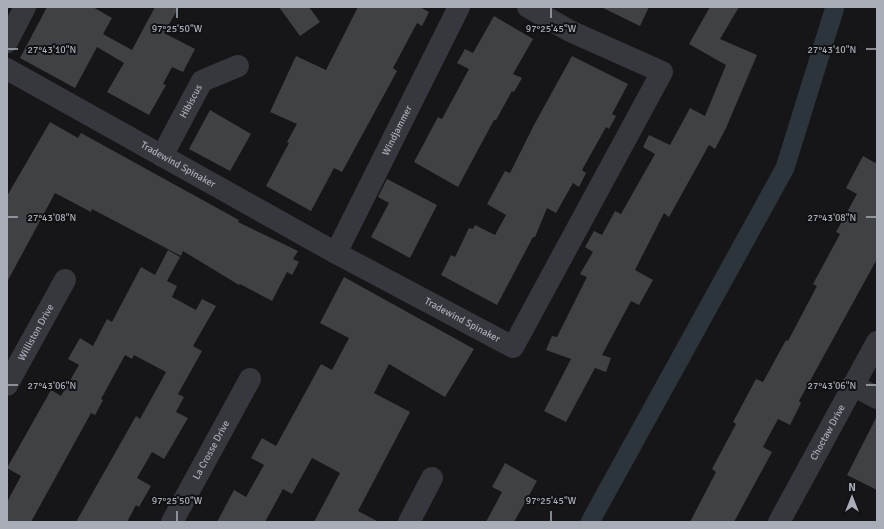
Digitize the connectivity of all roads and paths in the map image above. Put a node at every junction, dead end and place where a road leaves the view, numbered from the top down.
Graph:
1 (25, 7) edge
2 (459, 7) edge
3 (528, 7) edge
4 (7, 42) edge
5 (238, 66) dead end
6 (7, 69) edge
7 (162, 156) junction
8 (336, 253) junction
9 (65, 280) dead end
10 (877, 342) edge
11 (250, 379) dead end
12 (7, 385) edge
13 (853, 385) junction
14 (877, 398) edge
15 (432, 478) dead end
16 (172, 522) edge
17 (409, 522) edge
18 (779, 522) edge

1 - 4 street
2 - 8 street, Windjammer
3 - 8 street, Tradewind Spinaker
5 - 7 street, Hibiscus
6 - 7 street, Tradewind Spinaker
7 - 8 street, Tradewind Spinaker
9 - 12 street, Williston Drive
10 - 13 street, Choctaw Drive
11 - 16 street, La Crosse Drive
13 - 14 street
13 - 18 street, Choctaw Drive
15 - 17 street

